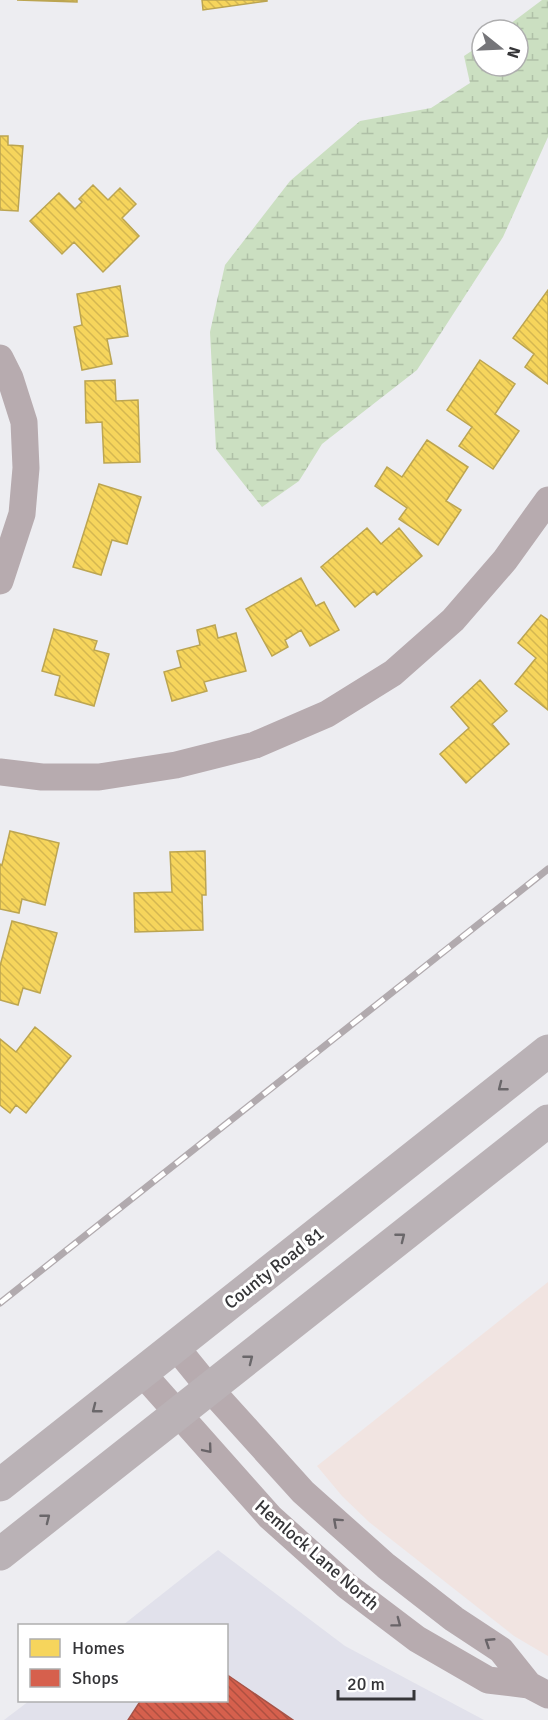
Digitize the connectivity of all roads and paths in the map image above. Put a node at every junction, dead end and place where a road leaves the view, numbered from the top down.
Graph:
1 (0, 358) edge
2 (548, 501) edge
3 (0, 581) edge
4 (0, 772) edge
5 (548, 1051) edge
6 (548, 1121) edge
7 (175, 1346) junction
8 (142, 1373) junction
9 (210, 1389) junction
10 (178, 1413) junction
11 (0, 1485) edge
12 (0, 1554) edge
13 (538, 1690) edge

1 - 3 street
2 - 4 street
5 -> 7 highway, County Road 81
9 -> 6 highway
7 - 8 highway, County Road 81
7 - 9 street, Hemlock Lane North
8 - 10 street, Hemlock Lane North
8 -> 11 highway, County Road 81
9 - 10 highway
13 -> 9 street, Hemlock Lane North
12 -> 10 highway
10 -> 13 street, Hemlock Lane North

